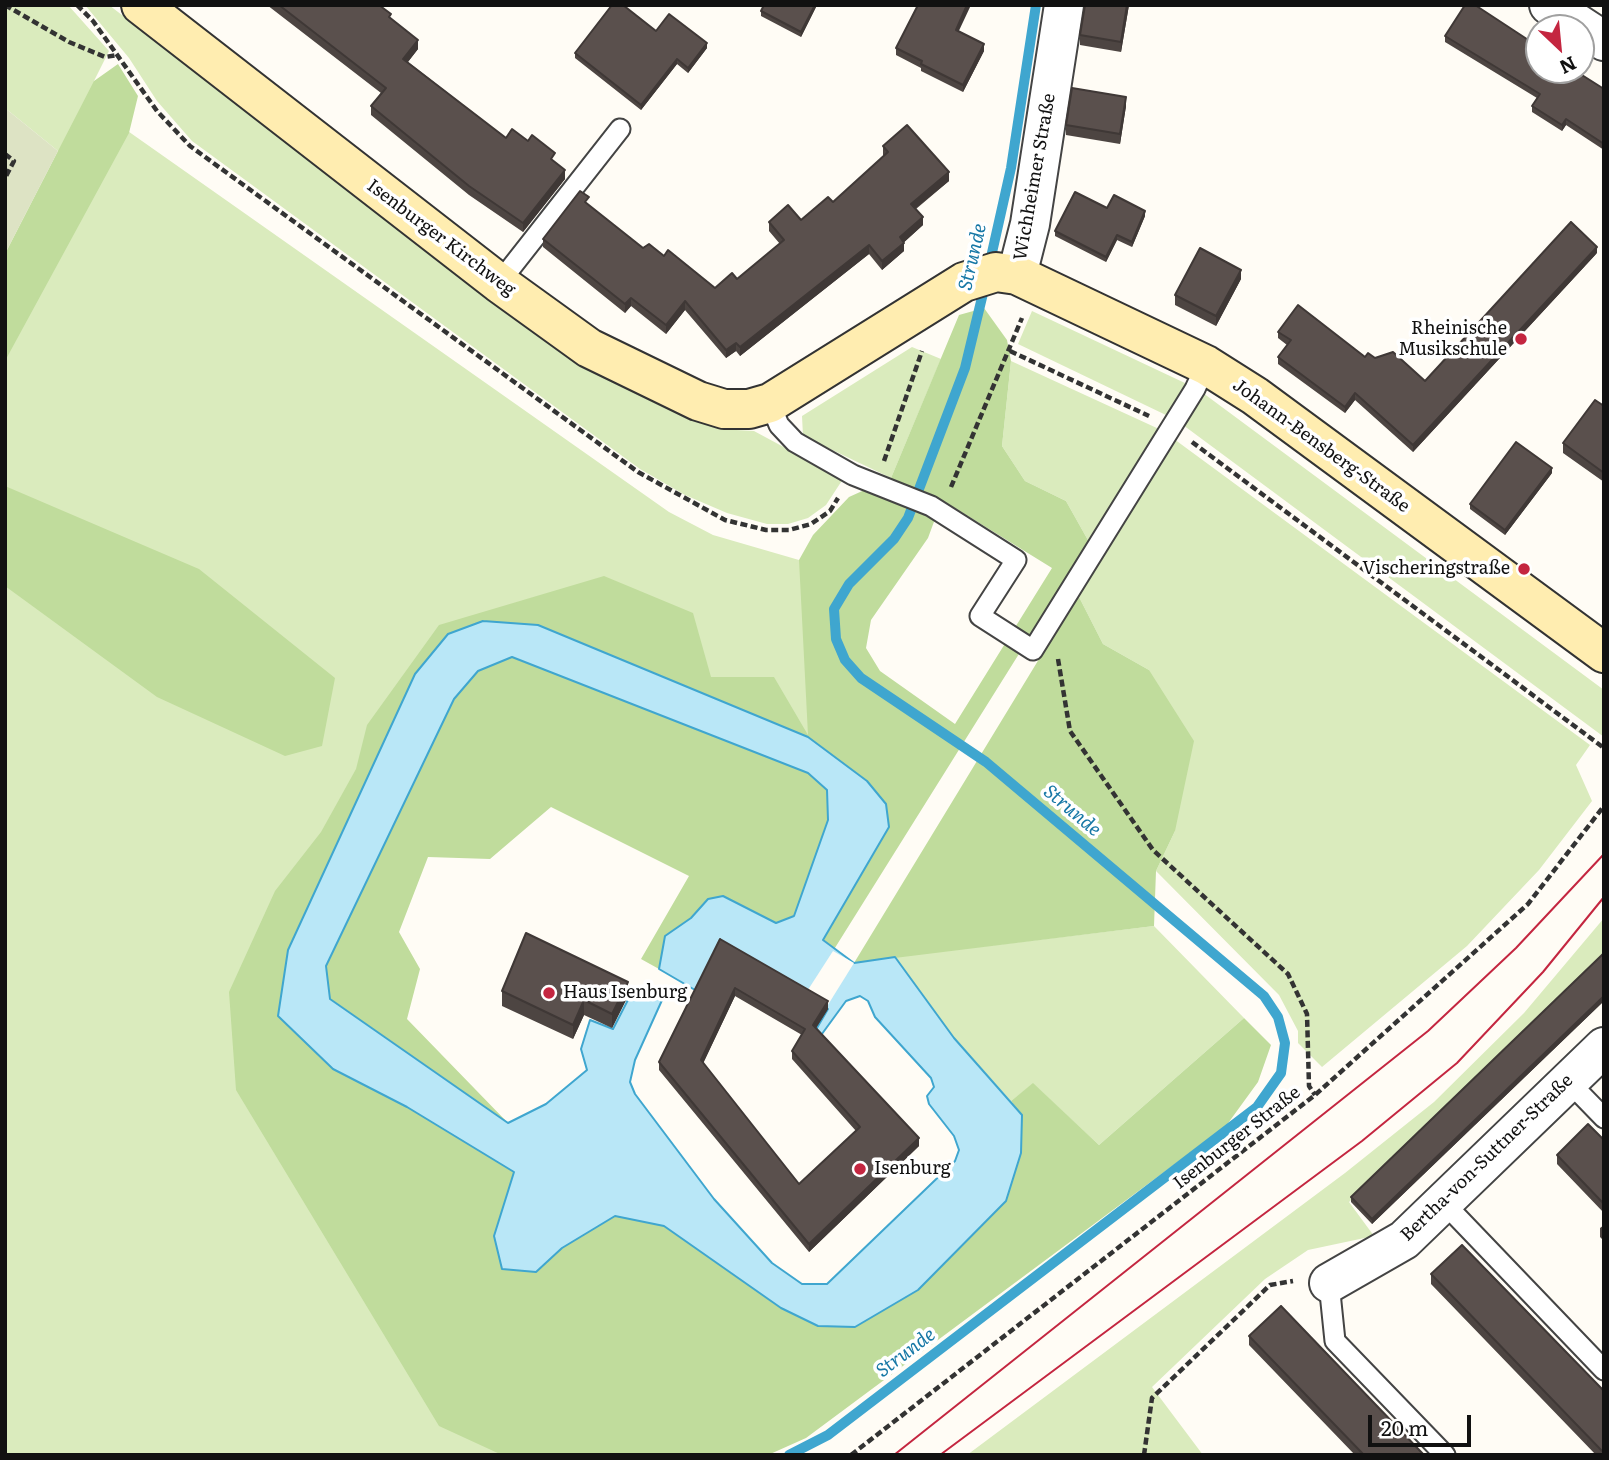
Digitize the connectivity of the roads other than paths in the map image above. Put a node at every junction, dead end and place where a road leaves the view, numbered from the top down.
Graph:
1 (141, 5) edge
2 (1064, 5) edge
3 (1549, 5) edge
4 (1604, 41) edge
5 (620, 129) dead end
6 (997, 274) junction
7 (499, 283) junction
8 (1206, 365) junction
9 (769, 403) junction
10 (1604, 653) edge
11 (1604, 1047) edge
12 (1568, 1081) junction
13 (1604, 1118) edge
14 (1443, 1202) junction
15 (1329, 1283) joint
16 (1604, 1370) edge
17 (1445, 1455) edge

1 - 7 street, Isenburger Kirchweg
2 - 6 street, Wichheimer Straße
3 - 4 street
5 - 7 lane
6 - 8 street, Johann-Bensberg-Straße
6 - 9 street
7 - 9 street, Isenburger Kirchweg
8 - 9 lane
8 - 10 street, Johann-Bensberg-Straße
11 - 12 street, Bertha-von-Suttner-Straße
12 - 13 lane
12 - 14 street, Bertha-von-Suttner-Straße
14 - 15 street, Bertha-von-Suttner-Straße
14 - 16 lane
15 - 17 lane

